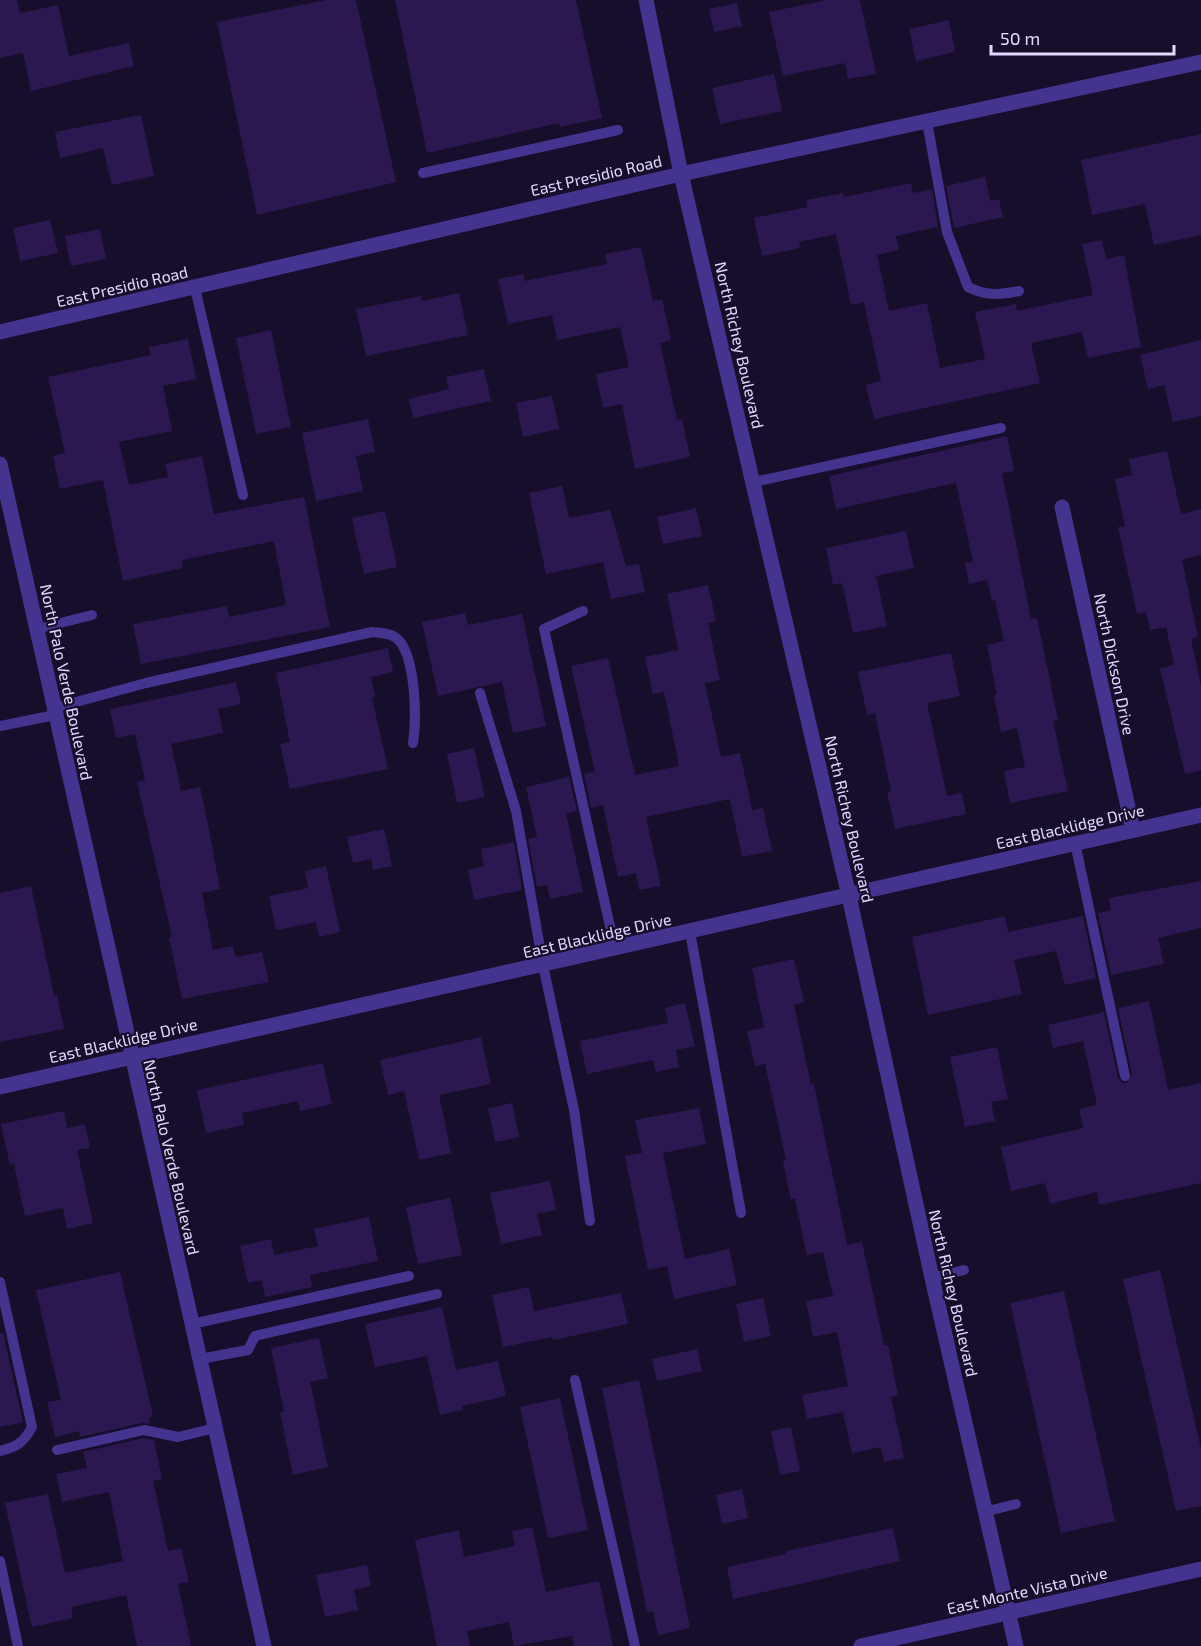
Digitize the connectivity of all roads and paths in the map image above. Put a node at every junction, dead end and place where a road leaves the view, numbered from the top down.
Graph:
1 (646, 0) edge
2 (1201, 62) edge
3 (927, 122) junction
4 (618, 130) dead end
5 (423, 173) dead end
6 (681, 174) junction
7 (195, 288) junction
8 (1018, 291) dead end
9 (0, 332) edge
10 (1001, 428) dead end
11 (0, 464) edge
12 (753, 482) junction
13 (243, 495) dead end
14 (1062, 507) dead end
15 (583, 611) dead end
16 (92, 615) dead end
17 (37, 629) junction
18 (480, 693) dead end
19 (55, 712) junction
20 (0, 726) edge
21 (413, 743) dead end
22 (1201, 815) edge
23 (1133, 830) junction
24 (1075, 843) junction
25 (849, 896) junction
26 (690, 932) junction
27 (615, 949) junction
28 (543, 965) junction
29 (131, 1057) junction
30 (1125, 1076) dead end
31 (0, 1087) edge
32 (741, 1214) dead end
33 (590, 1221) dead end
34 (964, 1270) dead end
35 (409, 1276) dead end
36 (932, 1278) junction
37 (0, 1282) edge
38 (437, 1294) dead end
39 (192, 1324) junction
40 (200, 1359) junction
41 (575, 1380) dead end
42 (216, 1428) junction
43 (0, 1450) edge
44 (57, 1450) dead end
45 (1016, 1504) dead end
46 (984, 1512) junction
47 (0, 1561) edge
48 (1201, 1569) edge
49 (1008, 1613) junction
50 (18, 1646) edge
51 (264, 1646) edge
52 (635, 1646) edge
53 (861, 1646) edge
54 (1016, 1646) edge

1 - 6 street, North Richey Boulevard
2 - 3 street, East Presidio Road
3 - 6 street, East Presidio Road
3 - 8 lane
4 - 5 lane
6 - 7 street, East Presidio Road
6 - 12 street, North Richey Boulevard
7 - 9 street, East Presidio Road
7 - 13 lane
10 - 12 lane
11 - 17 street, North Palo Verde Boulevard
12 - 25 street, North Richey Boulevard
14 - 23 street, North Dickson Drive
15 - 27 lane
16 - 17 lane
17 - 19 street, North Palo Verde Boulevard
18 - 28 lane
19 - 20 lane
19 - 21 lane
19 - 29 street, North Palo Verde Boulevard
22 - 23 street, East Blacklidge Drive
23 - 24 street, East Blacklidge Drive
24 - 25 street, East Blacklidge Drive
24 - 30 lane
25 - 26 street, East Blacklidge Drive
25 - 36 street, North Richey Boulevard
26 - 27 street, East Blacklidge Drive
26 - 32 lane
27 - 28 street, East Blacklidge Drive
28 - 29 street, East Blacklidge Drive
28 - 33 lane
29 - 31 street, East Blacklidge Drive
29 - 39 street, North Palo Verde Boulevard
34 - 36 lane
35 - 39 lane
36 - 46 street, North Richey Boulevard
37 - 43 lane
38 - 40 lane
39 - 40 street, North Palo Verde Boulevard
40 - 42 street, North Palo Verde Boulevard
41 - 52 lane
42 - 44 lane
42 - 51 street, North Palo Verde Boulevard
45 - 46 lane
46 - 49 street, North Richey Boulevard
47 - 50 lane
48 - 49 street, East Monte Vista Drive
49 - 53 street, East Monte Vista Drive
49 - 54 street, North Richey Boulevard

